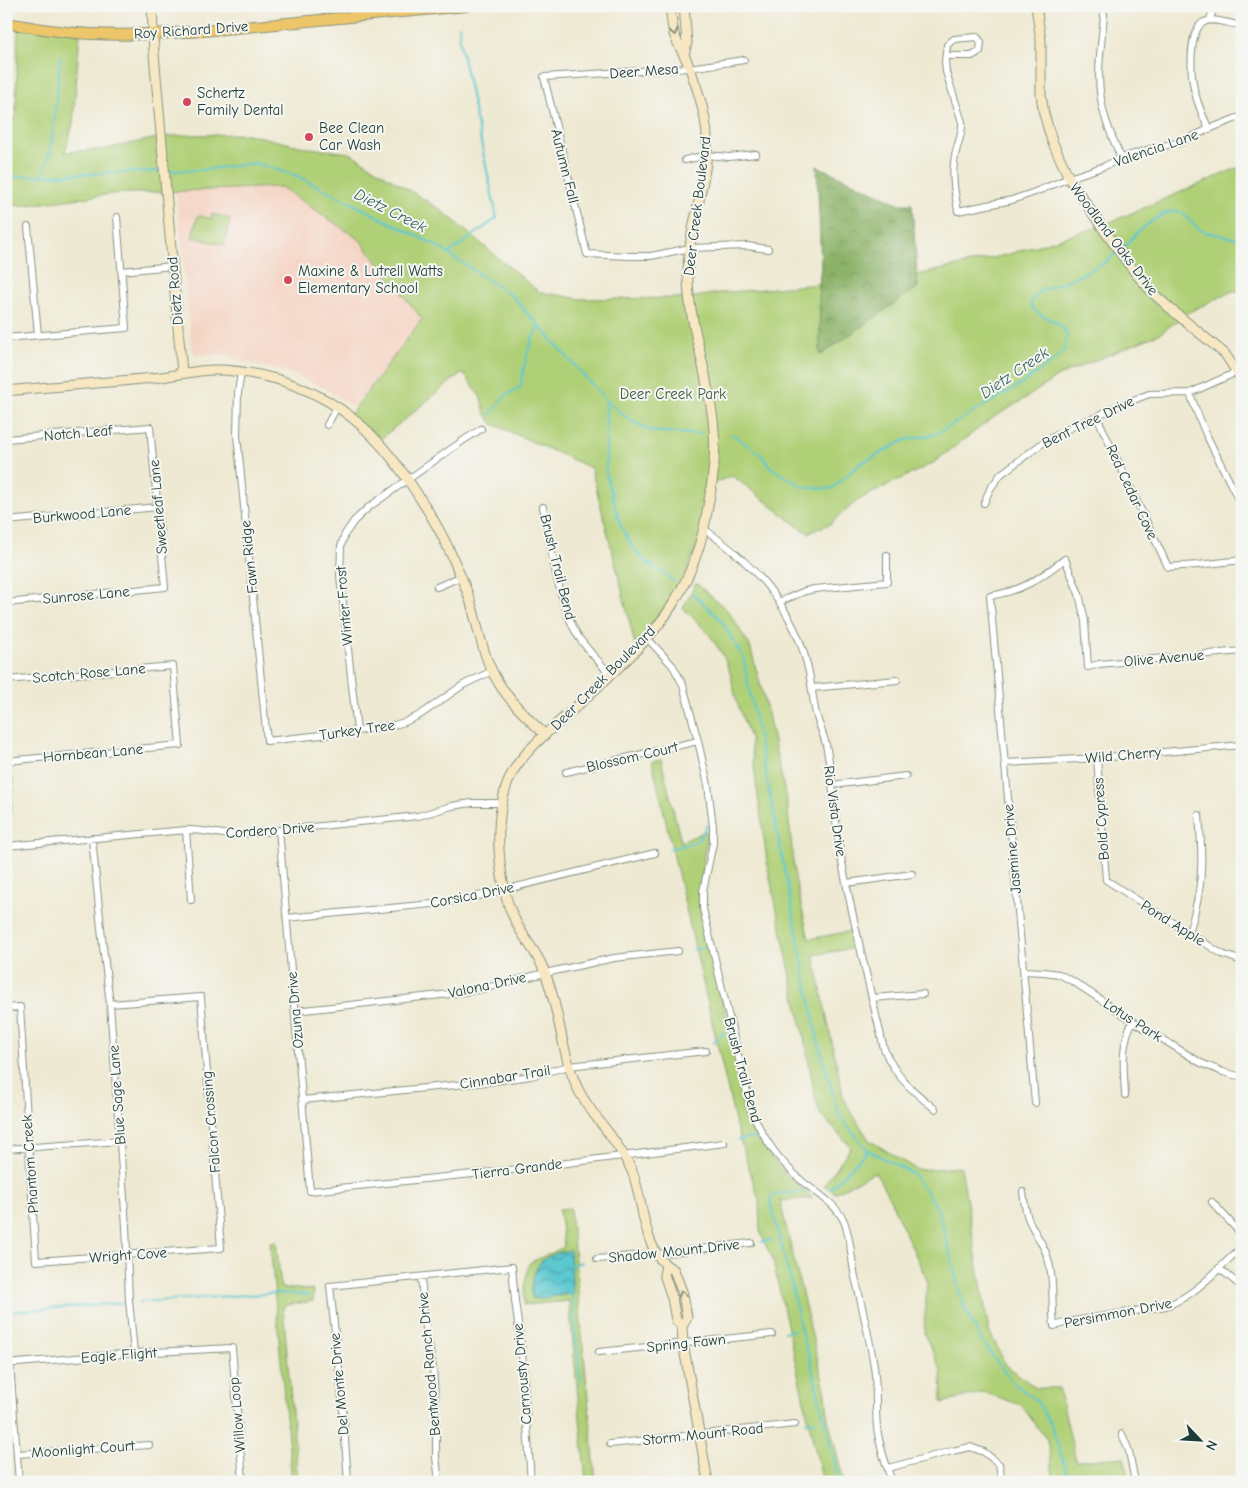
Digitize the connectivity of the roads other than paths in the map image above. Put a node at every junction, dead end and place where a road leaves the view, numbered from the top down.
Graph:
1 (152, 6) edge
2 (466, 6) edge
3 (670, 6) edge
4 (684, 6) edge
5 (1036, 6) edge
6 (1242, 8) edge
7 (1104, 14) dead end
8 (1210, 20) junction
9 (6, 23) edge
10 (1242, 26) edge
11 (154, 33) junction
12 (684, 55) junction
13 (946, 56) junction
14 (744, 60) dead end
15 (689, 68) junction
16 (544, 78) joint
17 (1242, 116) edge
18 (1209, 129) junction
19 (756, 154) dead end
20 (707, 155) junction
21 (1122, 158) junction
22 (686, 160) dead end
23 (1069, 178) junction
24 (117, 217) dead end
25 (28, 227) dead end
26 (690, 248) junction
27 (768, 249) dead end
28 (173, 266) junction
29 (121, 271) junction
30 (38, 335) junction
31 (6, 338) edge
32 (241, 372) junction
33 (182, 373) junction
34 (1240, 374) edge
35 (6, 390) edge
36 (1190, 392) junction
37 (337, 407) junction
38 (1097, 417) junction
39 (327, 425) dead end
40 (150, 427) joint
41 (481, 429) dead end
42 (6, 439) edge
43 (408, 480) junction
44 (984, 503) dead end
45 (158, 507) junction
46 (543, 507) dead end
47 (1242, 508) edge
48 (6, 521) edge
49 (704, 528) junction
50 (887, 555) dead end
51 (1242, 560) edge
52 (460, 577) junction
53 (436, 587) dead end
54 (166, 588) joint
55 (779, 602) junction
56 (6, 603) edge
57 (647, 638) junction
58 (1242, 652) edge
59 (1088, 667) joint
60 (492, 671) junction
61 (610, 675) junction
62 (6, 680) edge
63 (897, 680) dead end
64 (812, 688) junction
65 (356, 731) junction
66 (545, 735) junction
67 (267, 741) joint
68 (698, 741) junction
69 (180, 744) joint
70 (1242, 745) edge
71 (1097, 758) junction
72 (6, 760) edge
73 (1004, 763) junction
74 (566, 772) dead end
75 (906, 776) dead end
76 (832, 785) junction
77 (502, 802) junction
78 (1199, 815) dead end
79 (6, 828) edge
80 (186, 830) junction
81 (279, 830) junction
82 (92, 838) junction
83 (6, 846) edge
84 (655, 852) dead end
85 (912, 874) dead end
86 (1106, 880) joint
87 (847, 883) junction
88 (504, 889) junction
89 (191, 900) dead end
90 (287, 918) junction
91 (1189, 933) junction
92 (678, 951) dead end
93 (1242, 962) edge
94 (1023, 971) junction
95 (545, 973) junction
96 (923, 994) dead end
97 (872, 998) junction
98 (110, 1004) junction
99 (6, 1008) edge
100 (295, 1011) junction
101 (1133, 1021) junction
102 (706, 1051) dead end
103 (569, 1066) junction
104 (1242, 1077) edge
105 (1125, 1095) dead end
106 (302, 1100) junction
107 (1035, 1103) dead end
108 (935, 1110) dead end
109 (120, 1141) junction
110 (724, 1143) dead end
111 (28, 1148) junction
112 (6, 1149) edge
113 (624, 1156) junction
114 (310, 1191) joint
115 (1023, 1192) dead end
116 (1212, 1202) dead end
117 (1242, 1235) edge
118 (750, 1243) dead end
119 (1242, 1247) edge
120 (221, 1248) joint
121 (657, 1254) junction
122 (127, 1255) junction
123 (597, 1259) dead end
124 (36, 1261) joint
125 (1218, 1268) junction
126 (421, 1277) junction
127 (1242, 1287) edge
128 (772, 1334) dead end
129 (683, 1343) junction
130 (232, 1348) joint
131 (599, 1352) dead end
132 (134, 1353) junction
133 (8, 1364) edge
134 (795, 1424) dead end
135 (699, 1434) junction
136 (1122, 1434) dead end
137 (610, 1444) dead end
138 (149, 1445) dead end
139 (17, 1454) junction
140 (888, 1468) junction
141 (20, 1482) edge
142 (243, 1482) edge
143 (348, 1482) edge
144 (439, 1482) edge
145 (531, 1482) edge
146 (708, 1482) edge
147 (892, 1482) edge
148 (1002, 1482) edge
149 (1135, 1482) edge

1 - 11 street, Dietz Road
2 - 11 main road, Roy Richard Drive
3 -> 12 street, Deer Creek Boulevard
4 - 12 street, Deer Creek Boulevard
5 - 23 street, Woodland Oaks Drive
6 - 8 street
7 - 21 street
8 - 10 street
8 - 18 street
9 - 11 main road, Roy Richard Drive
11 - 28 street, Dietz Road
12 - 15 street, Deer Creek Boulevard
13 - 13 street
13 - 23 street, Valencia Lane
14 - 15 street, Deer Mesa
15 - 16 street, Deer Mesa
15 - 20 street, Deer Creek Boulevard
16 - 26 street, Autumn Fall
17 - 18 street, Valencia Lane
18 - 21 street, Valencia Lane
19 - 20 street
20 - 22 street
20 - 26 street, Deer Creek Boulevard
21 - 23 street, Valencia Lane
23 - 34 street, Woodland Oaks Drive
24 - 29 street
25 - 30 street
26 - 27 street
26 - 49 street, Deer Creek Boulevard
28 - 29 street
28 - 33 street, Dietz Road
29 - 30 street
30 - 31 street
32 - 33 street
32 - 37 street
32 - 67 street, Fawn Ridge
33 - 35 street
34 - 36 street, Bent Tree Drive
36 - 38 street, Bent Tree Drive
36 - 47 street
37 - 39 street
37 - 43 street
38 - 44 street, Bent Tree Drive
38 - 51 street, Red Cedar Cove
40 - 42 street, Notch Leaf
40 - 45 street, Sweetleaf Lane
41 - 43 street, Winter Frost
43 - 52 street
43 - 65 street, Winter Frost
45 - 48 street, Burkwood Lane
45 - 54 street, Sweetleaf Lane
46 - 61 street, Brush Trail Bend
49 - 55 street, Rio Vista Drive
49 - 57 street, Deer Creek Boulevard
50 - 55 street
52 - 53 street
52 - 60 street
54 - 56 street, Sunrose Lane
55 - 64 street, Rio Vista Drive
57 - 61 street, Deer Creek Boulevard
57 - 68 street, Brush Trail Bend
58 - 59 street, Olive Avenue
59 - 73 street, Jasmine Drive
60 - 65 street, Turkey Tree
60 - 66 street
61 - 66 street, Deer Creek Boulevard
62 - 69 street, Scotch Rose Lane
63 - 64 street
64 - 76 street, Rio Vista Drive
65 - 67 street, Turkey Tree
66 - 77 street, Deer Creek Boulevard
68 - 74 street, Blossom Court
68 - 140 street, Brush Trail Bend
69 - 72 street, Hornbean Lane
70 - 71 street, Wild Cherry
71 - 73 street, Wild Cherry
71 - 86 street, Bold Cypress
72 - 79 street
73 - 94 street, Jasmine Drive
75 - 76 street
76 - 87 street, Rio Vista Drive
77 - 81 street, Cordero Drive
77 - 88 street, Deer Creek Boulevard
78 - 91 street
80 - 81 street, Cordero Drive
80 - 82 street, Cordero Drive
80 - 89 street
81 - 90 street, Ozuna Drive
82 - 83 street, Cordero Drive
82 - 98 street, Blue Sage Lane
84 - 88 street, Corsica Drive
85 - 87 street
86 - 91 street, Pond Apple
87 - 97 street, Rio Vista Drive
88 - 90 street, Corsica Drive
88 - 95 street, Deer Creek Boulevard
90 - 100 street, Ozuna Drive
91 - 93 street, Pond Apple
92 - 95 street, Valona Drive
94 - 101 street, Lotus Park
94 - 107 street, Jasmine Drive
95 - 100 street, Valona Drive
95 - 103 street, Deer Creek Boulevard
96 - 97 street
97 - 108 street, Rio Vista Drive
98 - 109 street, Blue Sage Lane
98 - 120 street, Falcon Crossing
99 - 111 street, Phantom Creek
100 - 106 street, Ozuna Drive
101 - 104 street, Lotus Park
101 - 105 street
102 - 103 street, Cinnabar Trail
103 - 106 street, Cinnabar Trail
103 - 113 street, Deer Creek Boulevard
106 - 114 street, Ozuna Drive
109 - 111 street
109 - 122 street, Blue Sage Lane
110 - 113 street, Tierra Grande
111 - 112 street
111 - 124 street, Phantom Creek
113 - 114 street, Tierra Grande
113 - 121 street, Deer Creek Boulevard
115 - 125 street, Persimmon Drive
116 - 117 street
118 - 121 street, Shadow Mount Drive
119 - 125 street, Persimmon Drive
120 - 122 street, Wright Cove
121 - 123 street, Shadow Mount Drive
121 - 129 street, Deer Creek Boulevard
122 - 124 street, Wright Cove
122 - 132 street, Blue Sage Lane
125 - 127 street
126 - 143 street, Del Monte Drive
126 - 144 street, Bentwood Ranch Drive
126 - 145 street, Carnousty Drive
128 - 129 street, Spring Fawn
129 - 131 street, Spring Fawn
129 - 135 street, Deer Creek Boulevard
130 - 132 street, Eagle Flight
130 - 142 street, Willow Loop
132 - 133 street, Eagle Flight
133 - 139 street
134 - 135 street, Storm Mount Road
135 - 137 street, Storm Mount Road
135 - 146 street, Deer Creek Boulevard
136 - 149 street
138 - 139 street, Moonlight Court
139 - 141 street
140 - 147 street, Brush Trail Bend
140 - 148 street

